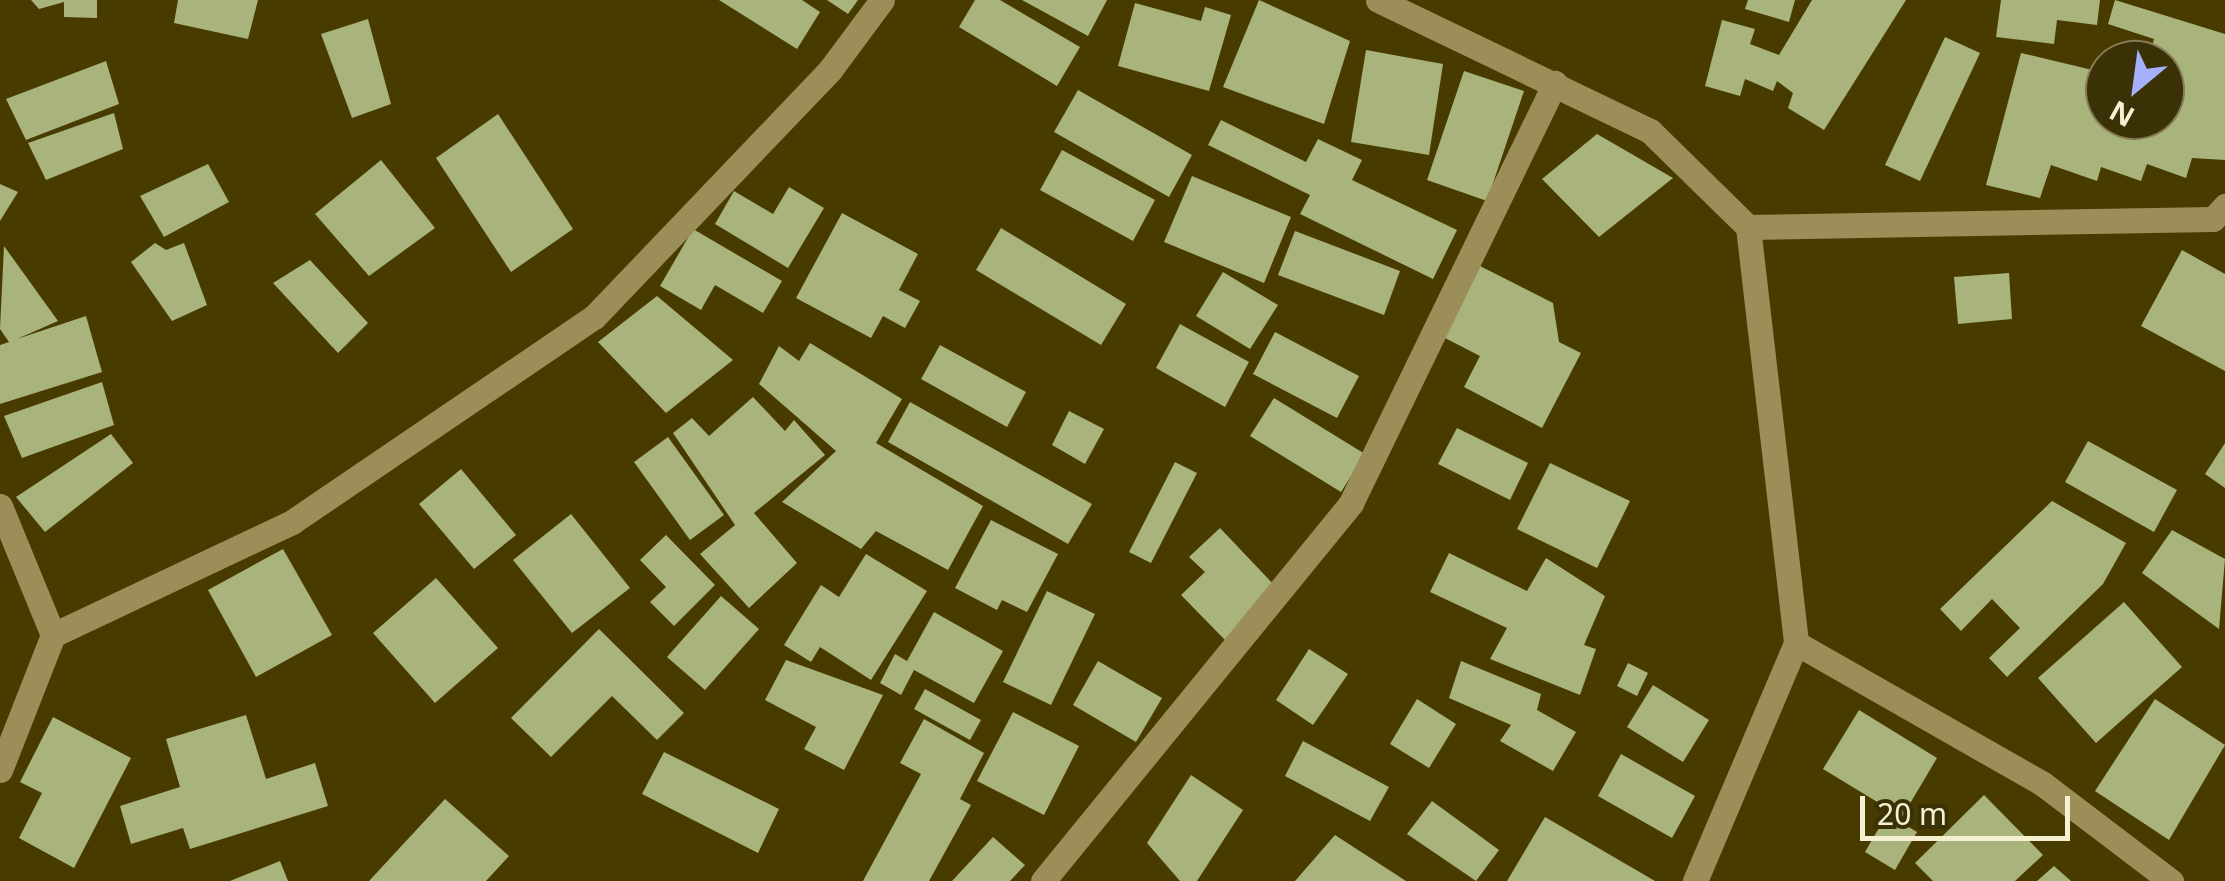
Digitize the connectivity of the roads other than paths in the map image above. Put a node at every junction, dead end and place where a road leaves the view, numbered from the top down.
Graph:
1 (882, 0) edge
2 (1378, 0) edge
3 (1555, 84) junction
4 (2225, 206) edge
5 (1748, 227) junction
6 (0, 506) edge
7 (53, 636) junction
8 (1796, 642) junction
9 (0, 770) edge
10 (1043, 881) edge
11 (1695, 881) edge
12 (2171, 881) edge

1 - 7 street
2 - 3 street
3 - 5 street
3 - 10 street
4 - 5 street
5 - 8 street
6 - 7 street
7 - 9 street
8 - 11 street
8 - 12 street

